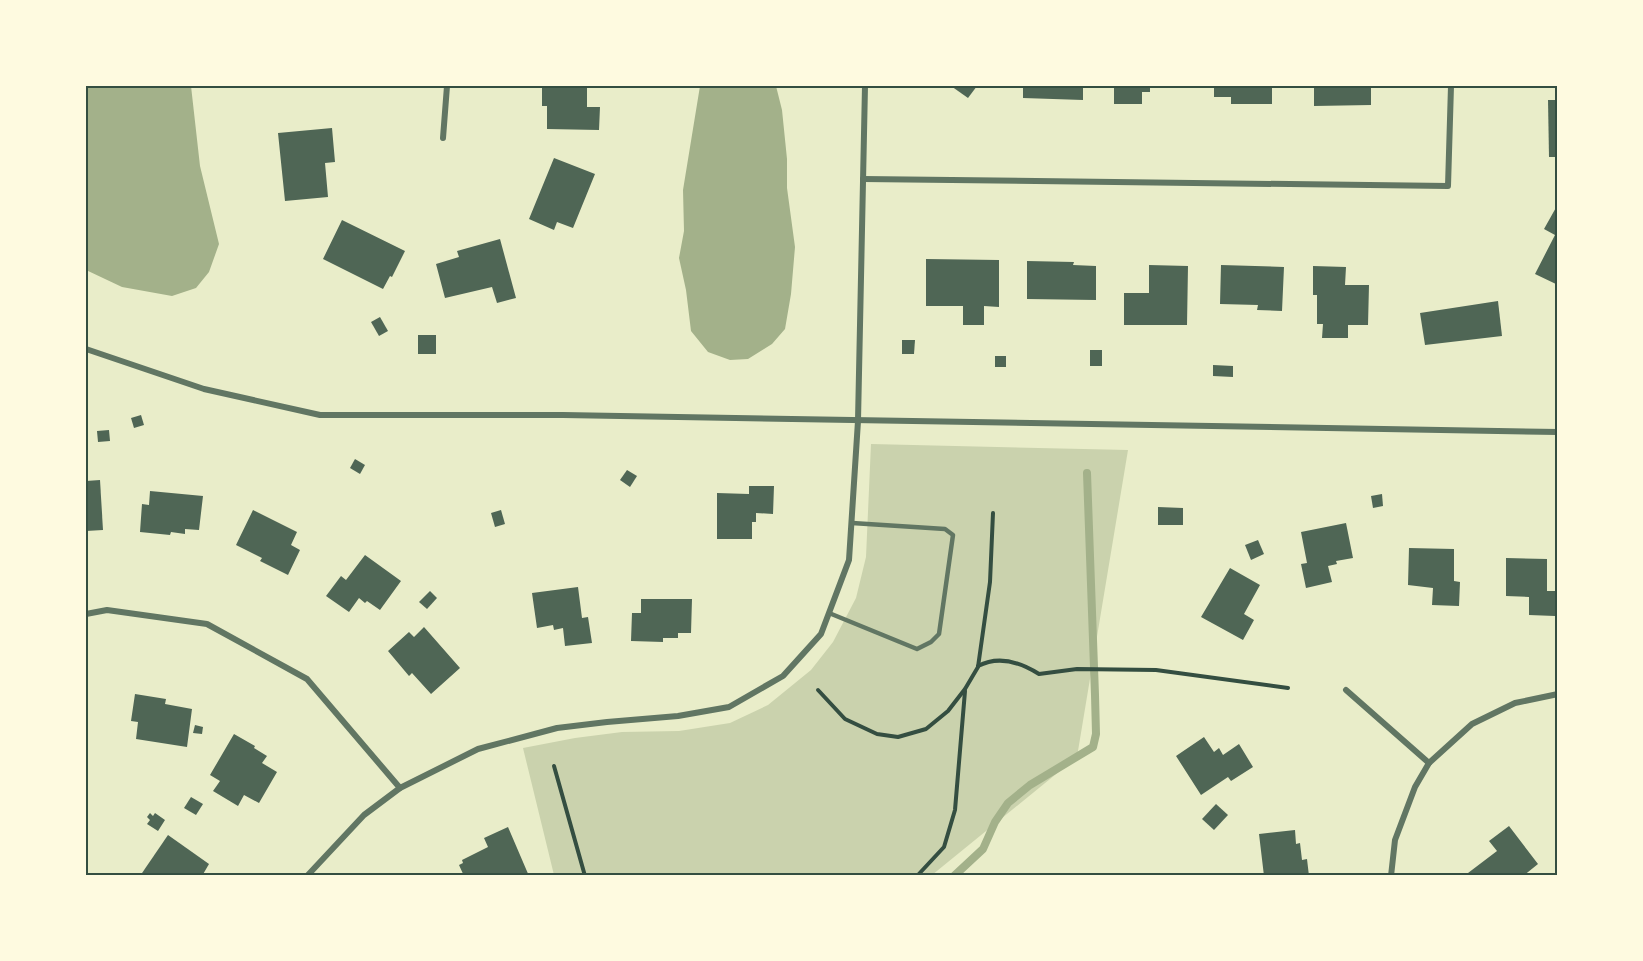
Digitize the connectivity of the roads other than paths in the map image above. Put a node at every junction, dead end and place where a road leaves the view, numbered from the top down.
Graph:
1 (447, 86) edge
2 (865, 86) edge
3 (1451, 86) edge
4 (443, 138) dead end
5 (863, 179) junction
6 (86, 349) edge
7 (858, 421) junction
8 (1557, 432) edge
9 (852, 524) junction
10 (829, 613) junction
11 (86, 614) edge
12 (1346, 690) dead end
13 (1557, 694) edge
14 (1429, 763) junction
15 (400, 788) junction
16 (307, 876) edge
17 (1391, 876) edge

1 - 4 street
2 - 5 street
3 - 5 street
5 - 7 street
6 - 7 street
7 - 8 street
7 - 9 street
9 - 10 street
9 - 10 lane
10 - 15 street
11 - 15 street
12 - 14 street
13 - 14 street
14 - 17 street
15 - 16 street

